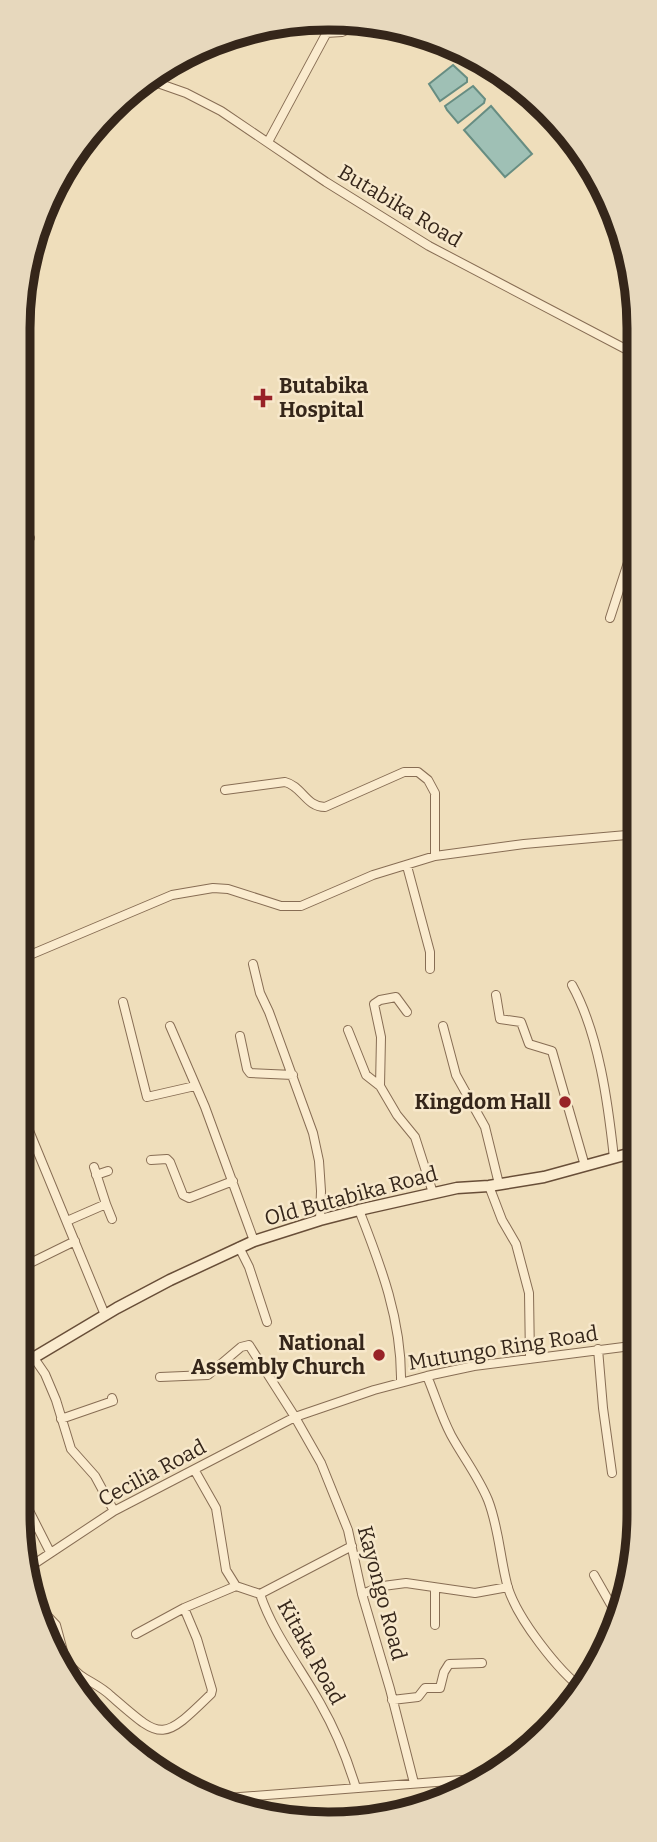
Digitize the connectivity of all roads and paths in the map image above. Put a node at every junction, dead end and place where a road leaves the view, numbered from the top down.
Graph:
1 (328, 30) edge
2 (347, 30) edge
3 (326, 33) junction
4 (160, 83) edge
5 (268, 142) junction
6 (627, 350) edge
7 (627, 566) edge
8 (610, 618) dead end
9 (225, 790) dead end
10 (627, 835) edge
11 (435, 856) junction
12 (407, 866) junction
13 (30, 955) edge
14 (253, 964) dead end
15 (430, 969) dead end
16 (572, 985) dead end
17 (496, 995) dead end
18 (123, 1002) dead end
19 (407, 1012) dead end
20 (170, 1026) dead end
21 (443, 1026) dead end
22 (348, 1030) dead end
23 (240, 1037) dead end
24 (293, 1075) junction
25 (195, 1086) junction
26 (380, 1086) junction
27 (30, 1133) edge
28 (627, 1154) edge
29 (614, 1158) junction
30 (151, 1160) dead end
31 (585, 1166) junction
32 (108, 1171) dead end
33 (233, 1181) junction
34 (494, 1185) junction
35 (433, 1193) junction
36 (106, 1204) junction
37 (359, 1210) junction
38 (112, 1219) dead end
39 (320, 1220) junction
40 (67, 1221) junction
41 (75, 1241) junction
42 (254, 1241) junction
43 (239, 1247) junction
44 (30, 1263) edge
45 (105, 1315) junction
46 (267, 1322) dead end
47 (627, 1346) edge
48 (598, 1349) junction
49 (34, 1358) junction
50 (530, 1359) junction
51 (30, 1360) edge
52 (428, 1376) junction
53 (160, 1377) dead end
54 (401, 1382) junction
55 (112, 1398) dead end
56 (295, 1418) junction
57 (61, 1419) junction
58 (195, 1471) junction
59 (612, 1473) dead end
60 (114, 1511) junction
61 (30, 1513) edge
62 (352, 1546) junction
63 (50, 1552) junction
64 (34, 1564) edge
65 (594, 1575) dead end
66 (236, 1586) junction
67 (508, 1587) junction
68 (436, 1589) junction
69 (260, 1594) junction
70 (362, 1594) junction
71 (612, 1607) edge
72 (184, 1608) junction
73 (48, 1617) edge
74 (435, 1625) dead end
75 (136, 1634) dead end
76 (62, 1649) edge
77 (482, 1664) dead end
78 (75, 1671) edge
79 (574, 1683) edge
80 (392, 1700) junction
81 (464, 1780) edge
82 (414, 1783) junction
83 (356, 1788) junction
84 (236, 1797) edge

1 - 3 street
2 - 3 street
3 - 5 street
4 - 5 street, Butabika Road
5 - 6 street, Butabika Road
7 - 8 street
9 - 11 street
10 - 11 street
11 - 12 street
12 - 13 street
12 - 15 street
14 - 24 street
16 - 29 street
17 - 31 street
18 - 25 street
19 - 26 street
20 - 25 street
21 - 34 street
22 - 26 street
23 - 24 street
24 - 39 street
25 - 33 street
26 - 35 street
27 - 40 street
28 - 29 main road, Old Butabika Road
29 - 31 main road, Old Butabika Road
30 - 33 street
31 - 34 main road, Old Butabika Road
32 - 36 street
33 - 42 street
34 - 35 main road, Old Butabika Road
34 - 50 street
35 - 37 main road, Old Butabika Road
36 - 38 street
36 - 40 street
37 - 39 main road, Old Butabika Road
37 - 54 street
39 - 42 main road, Old Butabika Road
40 - 41 street
41 - 44 street
41 - 45 street
42 - 43 main road, Old Butabika Road
43 - 45 main road, Old Butabika Road
43 - 46 street
45 - 49 main road, Old Butabika Road
47 - 48 street, Mutungo Ring Road
48 - 50 street, Mutungo Ring Road
48 - 59 street
49 - 51 main road, Old Butabika Road
49 - 57 street
50 - 52 street, Mutungo Ring Road
52 - 54 street, Mutungo Ring Road
52 - 67 street
53 - 56 street, Kayongo Road
54 - 56 street, Mutungo Ring Road
55 - 57 street
56 - 58 street, Cecilia Road
56 - 62 street, Kayongo Road
57 - 60 street
58 - 60 street, Cecilia Road
58 - 66 street
60 - 63 street, Cecilia Road
61 - 63 street
62 - 69 street
62 - 70 street, Kayongo Road
63 - 64 street, Cecilia Road
65 - 71 street
66 - 69 street, Kitaka Road
66 - 72 street
67 - 68 street
67 - 79 street
68 - 70 street
68 - 74 street
69 - 83 street, Kitaka Road
70 - 80 street, Kayongo Road
72 - 75 street
72 - 78 street
73 - 76 street
77 - 80 street
80 - 82 street, Kayongo Road
81 - 82 street
82 - 83 street
83 - 84 street

